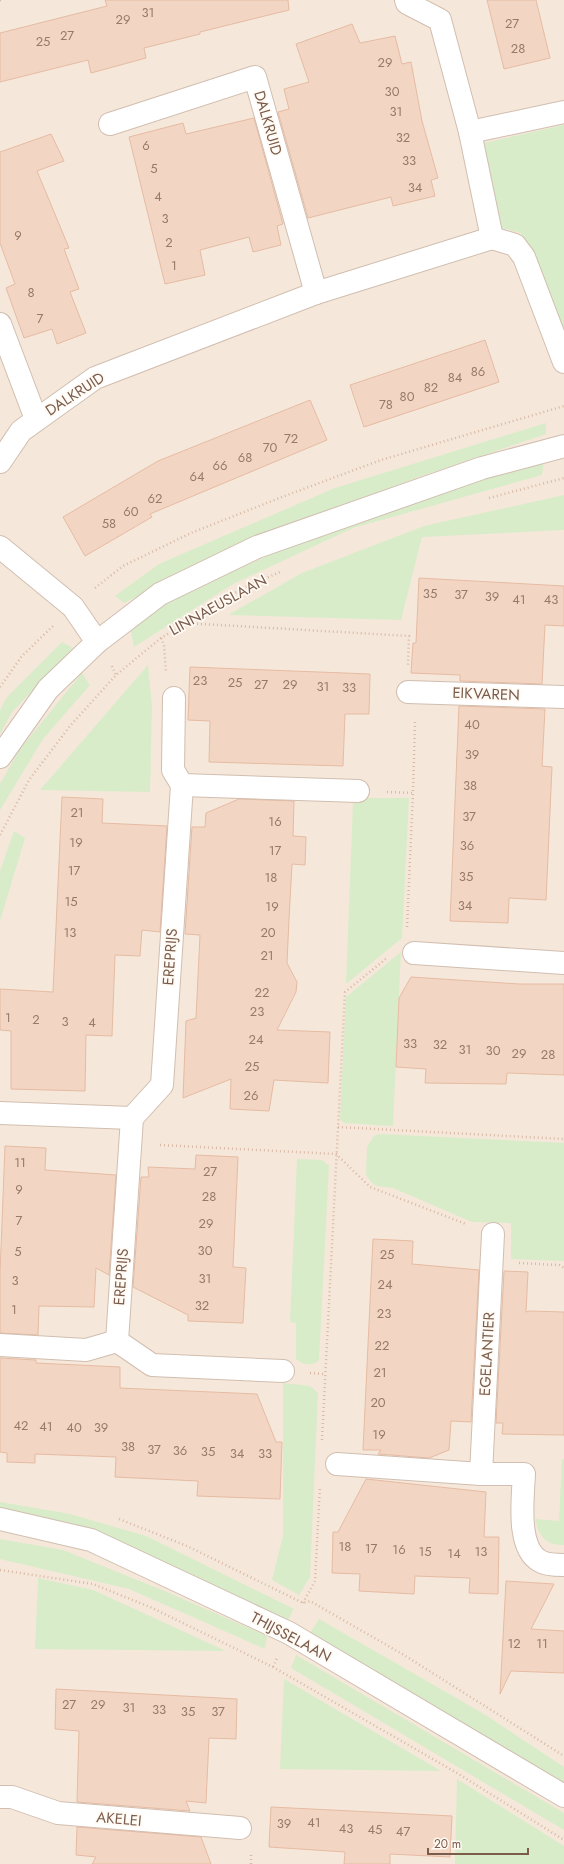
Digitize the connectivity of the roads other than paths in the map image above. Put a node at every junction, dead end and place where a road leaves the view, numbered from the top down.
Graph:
1 (406, 0) edge
2 (564, 112) edge
3 (110, 124) dead end
4 (470, 132) junction
5 (492, 238) junction
6 (316, 293) junction
7 (0, 324) edge
8 (564, 362) edge
9 (36, 419) junction
10 (564, 446) edge
11 (0, 462) edge
12 (0, 547) edge
13 (97, 642) junction
14 (408, 692) road end
15 (564, 697) edge
16 (174, 698) dead end
17 (0, 757) edge
18 (182, 785) junction
19 (358, 790) road end
20 (410, 949) road end
21 (564, 963) edge
22 (0, 1113) edge
23 (132, 1118) junction
24 (493, 1234) road end
25 (117, 1341) junction
26 (0, 1345) edge
27 (283, 1371) dead end
28 (337, 1464) dead end
29 (481, 1474) junction
30 (0, 1519) edge
31 (564, 1566) edge
32 (564, 1796) edge
33 (0, 1797) edge
34 (240, 1828) dead end

1 - 4 street
2 - 4 street
3 - 6 street, DALKRUID
4 - 5 street
5 - 6 street, DALKRUID
5 - 8 street
6 - 9 street, DALKRUID
7 - 9 street, DALKRUID
9 - 11 street, DALKRUID
10 - 13 street
12 - 13 street
13 - 17 street
14 - 15 street, EIKVAREN
16 - 18 street
18 - 19 street
18 - 23 street, EREPRIJS
20 - 21 street
22 - 23 street
23 - 25 street, EREPRIJS
24 - 29 street, EGELANTIER
25 - 26 street
25 - 27 street
28 - 29 street
29 - 31 street
30 - 32 street, THIJSSELAAN
33 - 34 street, AKELEI

